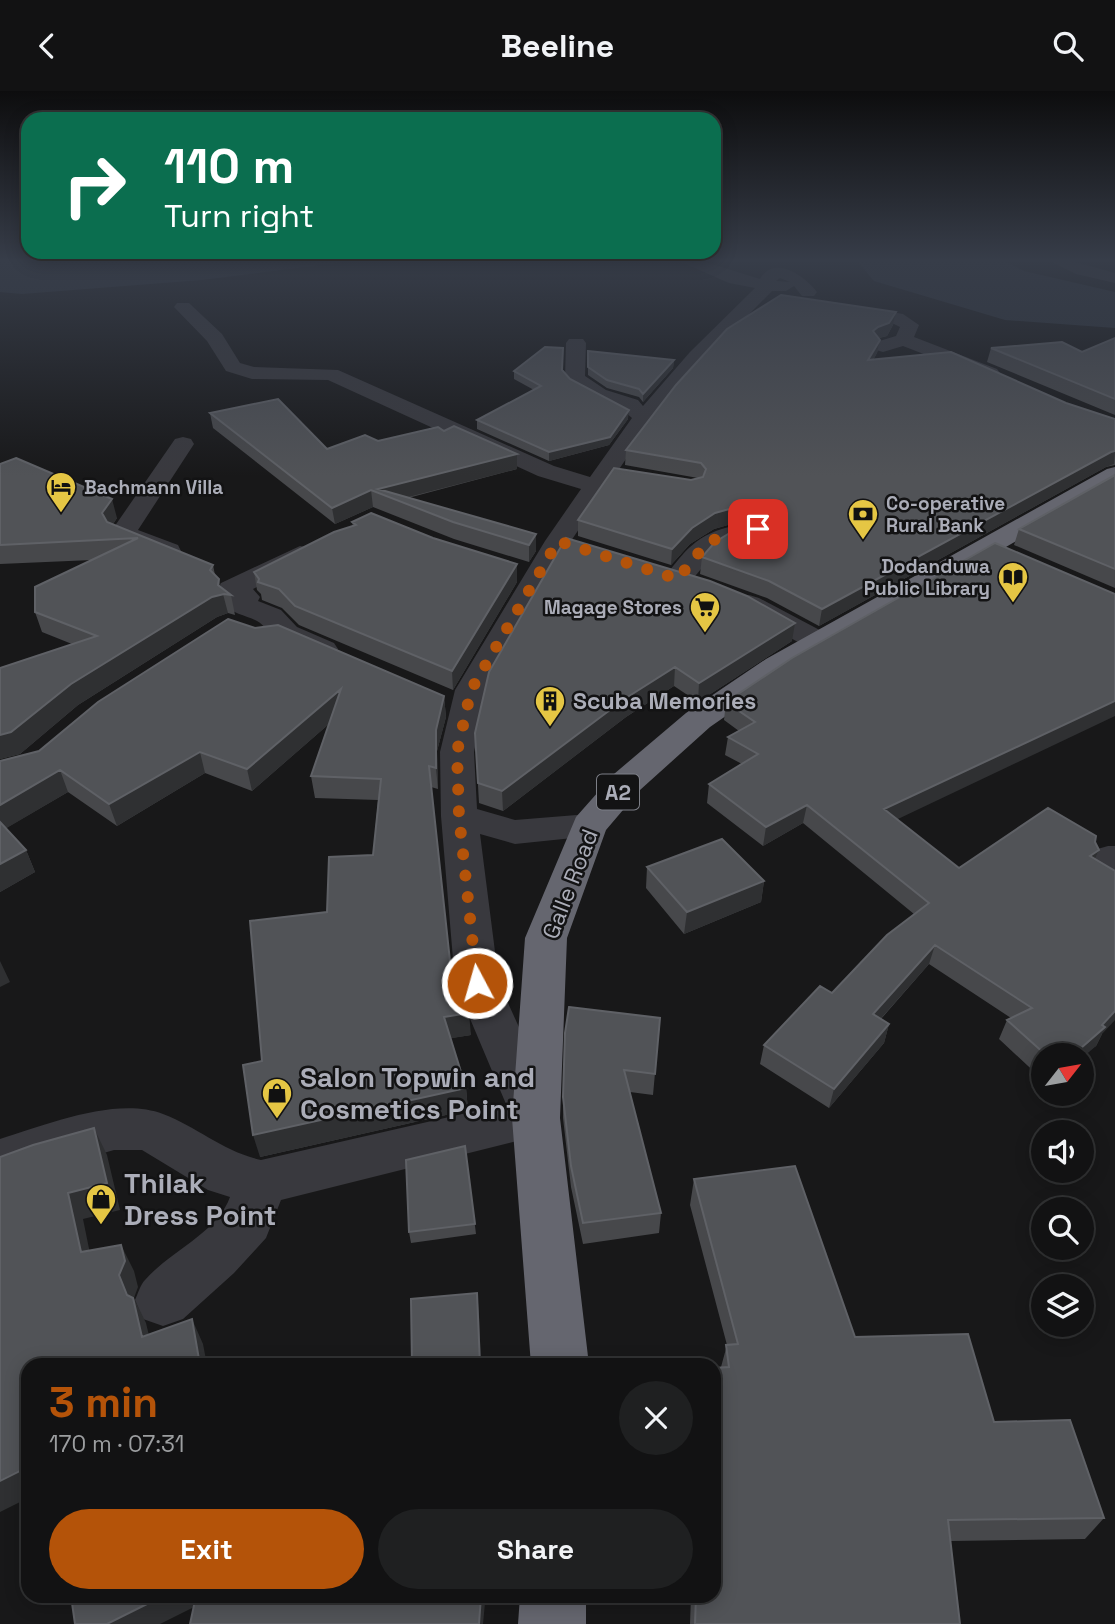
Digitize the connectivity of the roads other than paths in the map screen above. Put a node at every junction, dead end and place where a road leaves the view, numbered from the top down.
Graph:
1 (209, 333) edge
2 (719, 333) edge
3 (907, 333) edge
4 (904, 340) junction
5 (576, 343) dead end
6 (883, 346) edge
7 (1010, 382) edge
8 (644, 418) junction
9 (183, 444) dead end
10 (1115, 474) edge
11 (610, 478) junction
12 (758, 529) edge
13 (326, 541) edge
14 (196, 563) edge
15 (229, 625) edge
16 (286, 633) junction
17 (820, 642) junction
18 (351, 661) edge
19 (459, 816) junction
20 (589, 826) junction
21 (536, 1118) junction
22 (0, 1161) edge
23 (261, 1182) junction
24 (163, 1300) dead end
25 (560, 1358) edge
26 (553, 1603) edge
27 (552, 1624) edge

1 - 11 street
2 - 8 street
3 - 4 street
4 - 6 street
4 - 7 street
5 - 8 street
8 - 11 street
9 - 14 street
10 - 17 highway, Galle Road / A2
11 - 19 street
12 - 17 street
13 - 16 street
15 - 16 street
16 - 18 street
17 - 20 highway, Galle Road / A2
19 - 20 street
19 - 21 street
20 - 21 highway, Galle Road / A2
21 - 23 street
21 - 25 highway, Galle Road / A2
22 - 23 street
23 - 24 street
26 - 27 highway

